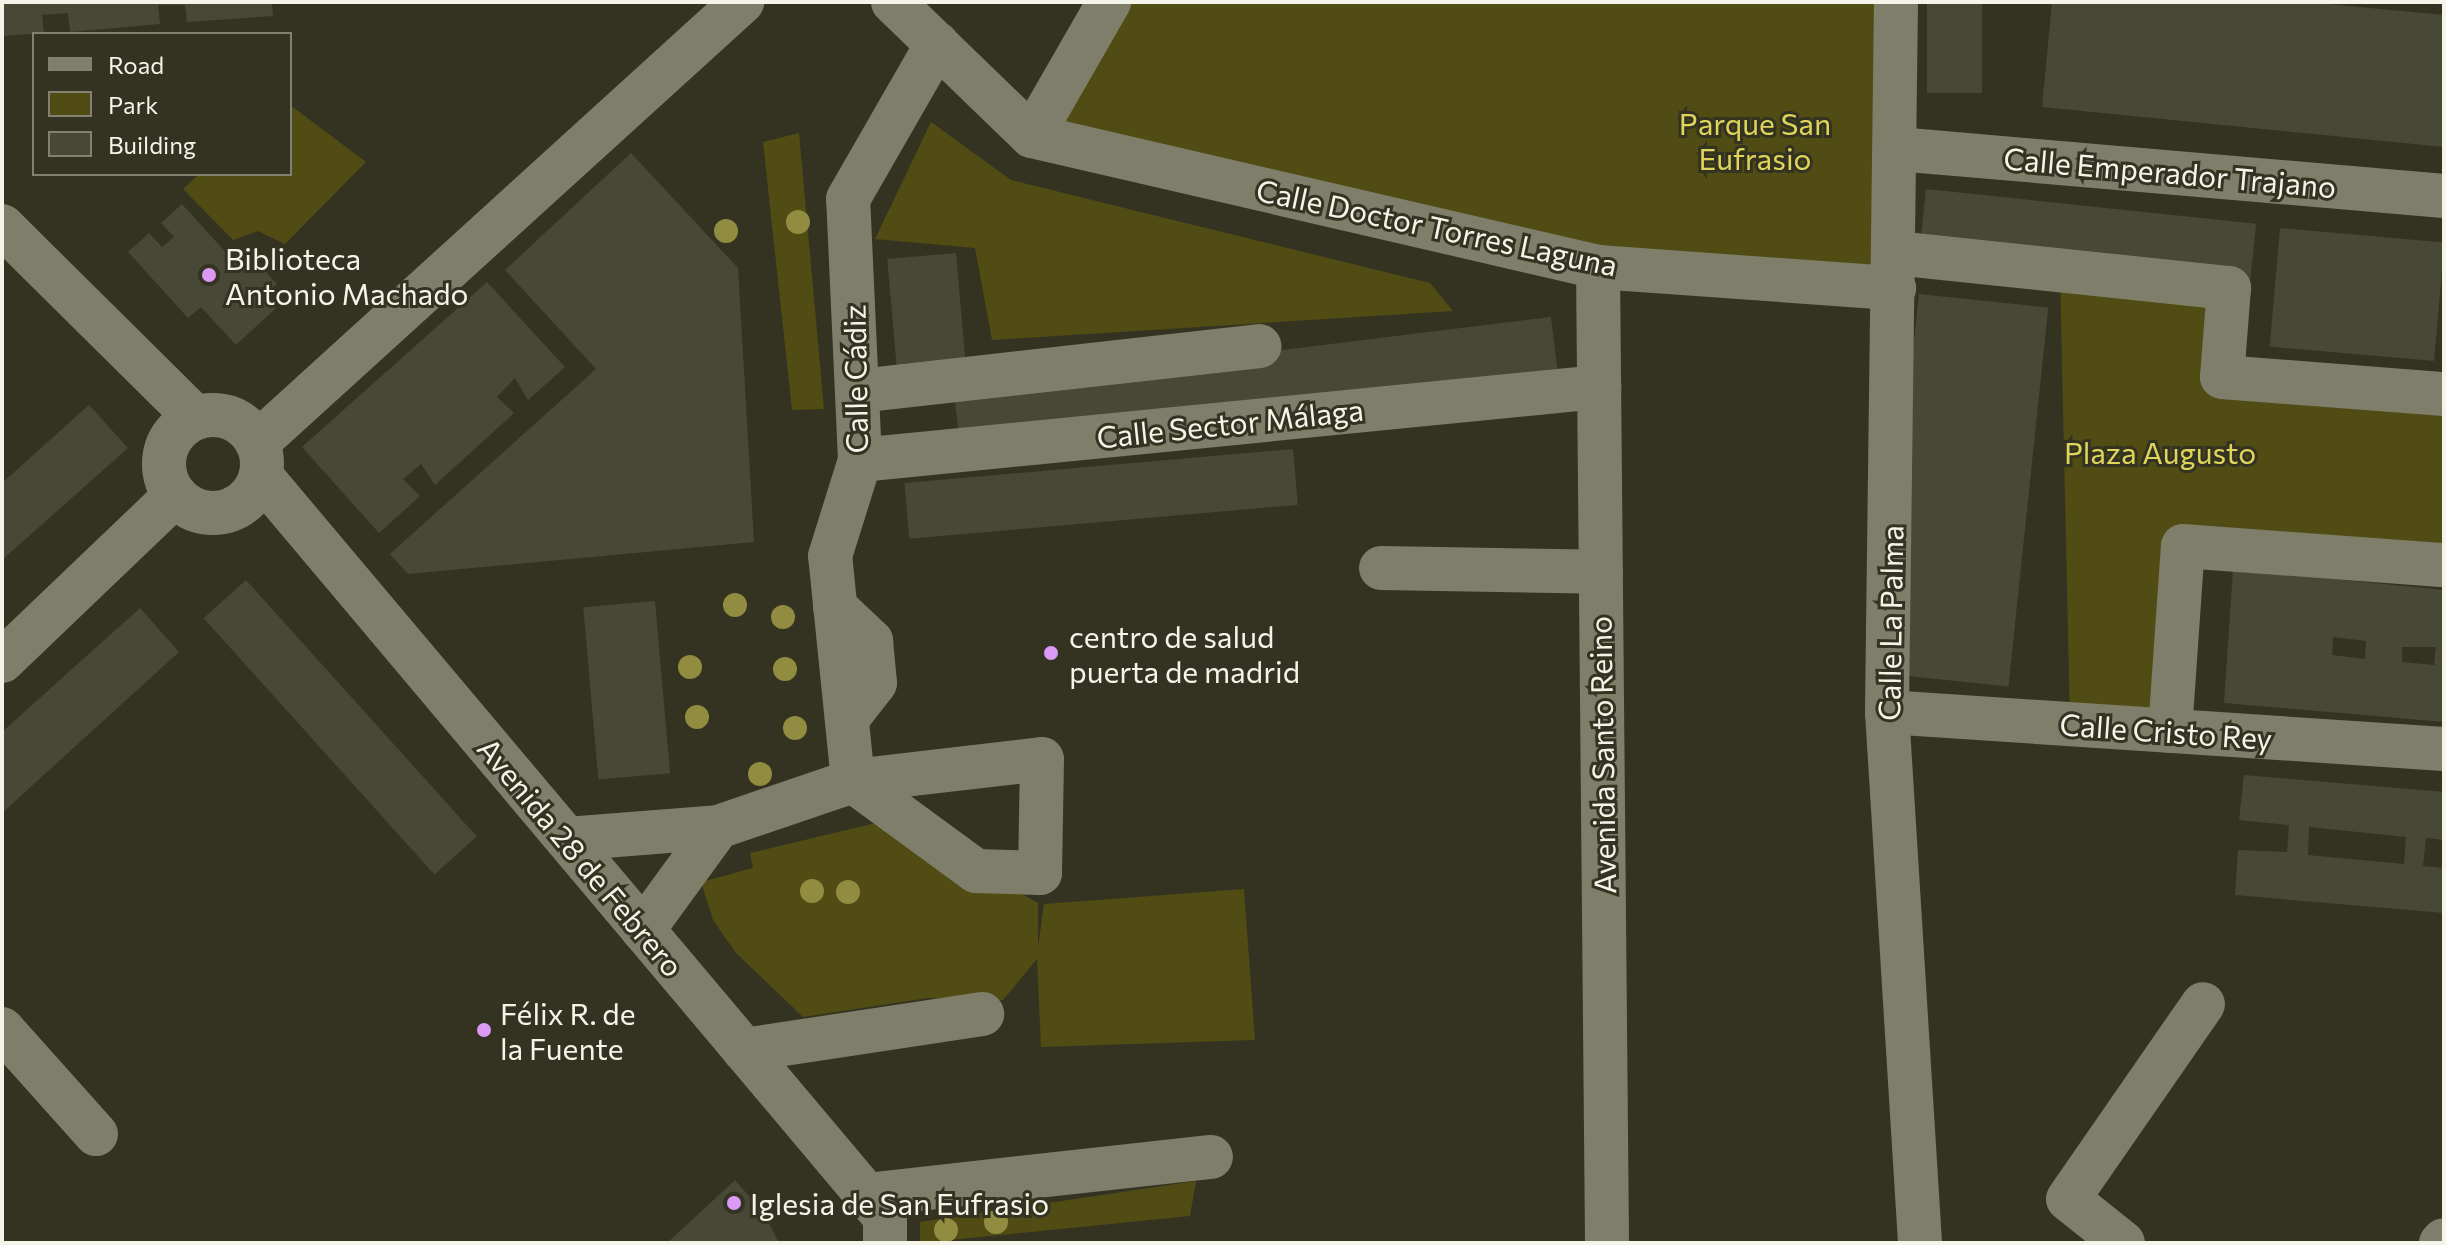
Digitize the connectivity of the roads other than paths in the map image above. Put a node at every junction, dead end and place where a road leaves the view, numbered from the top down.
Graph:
1 (742, 2) edge
2 (893, 2) edge
3 (1109, 2) edge
4 (1896, 2) edge
5 (937, 44) junction
6 (1032, 136) junction
7 (1897, 149) junction
8 (2444, 196) edge
9 (2, 226) edge
10 (1598, 267) junction
11 (1895, 271) junction
12 (1259, 346) dead end
13 (1599, 387) junction
14 (859, 391) junction
15 (2444, 394) edge
16 (196, 418) junction
17 (267, 449) junction
18 (860, 460) junction
19 (176, 495) junction
20 (2444, 565) edge
21 (1381, 568) dead end
22 (1601, 572) junction
23 (2, 661) edge
24 (1887, 712) junction
25 (2170, 731) junction
26 (2444, 749) edge
27 (718, 827) junction
28 (567, 839) junction
29 (643, 930) junction
30 (2203, 1004) dead end
31 (982, 1014) dead end
32 (2, 1029) edge
33 (744, 1050) junction
34 (96, 1134) dead end
35 (1211, 1157) dead end
36 (866, 1195) junction
37 (885, 1243) edge
38 (1607, 1243) edge
39 (1920, 1243) edge
40 (2123, 1243) edge

1 - 17 street
2 - 5 street
3 - 6 street
4 - 7 street, Calle La Palma
5 - 6 street
5 - 14 street, Calle Cádiz
6 - 10 street, Calle Doctor Torres Laguna
7 - 8 street, Calle Emperador Trajano
7 - 11 street, Calle La Palma
9 - 16 street
10 - 11 street, Calle Doctor Torres Laguna
10 - 13 street, Avenida Santo Reino
11 - 15 street
11 - 24 street, Calle La Palma
12 - 14 street
13 - 18 street, Calle Sector Málaga
13 - 22 street, Avenida Santo Reino
14 - 18 street, Calle Cádiz
16 - 17 street
16 - 19 street
17 - 19 street
17 - 28 street, Avenida 28 de Febrero
18 - 27 street, Calle Cádiz
19 - 23 street
20 - 25 street
21 - 22 street
22 - 38 street, Avenida Santo Reino
24 - 25 street, Calle Cristo Rey
24 - 39 street, Calle La Palma
25 - 26 street, Calle Cristo Rey
27 - 28 street, Calle Cádiz
27 - 29 street
28 - 29 street, Avenida 28 de Febrero
29 - 33 street, Avenida 28 de Febrero
30 - 40 street
31 - 33 street
32 - 34 street
33 - 36 street, Avenida 28 de Febrero
35 - 36 street
36 - 37 street, Avenida 28 de Febrero

